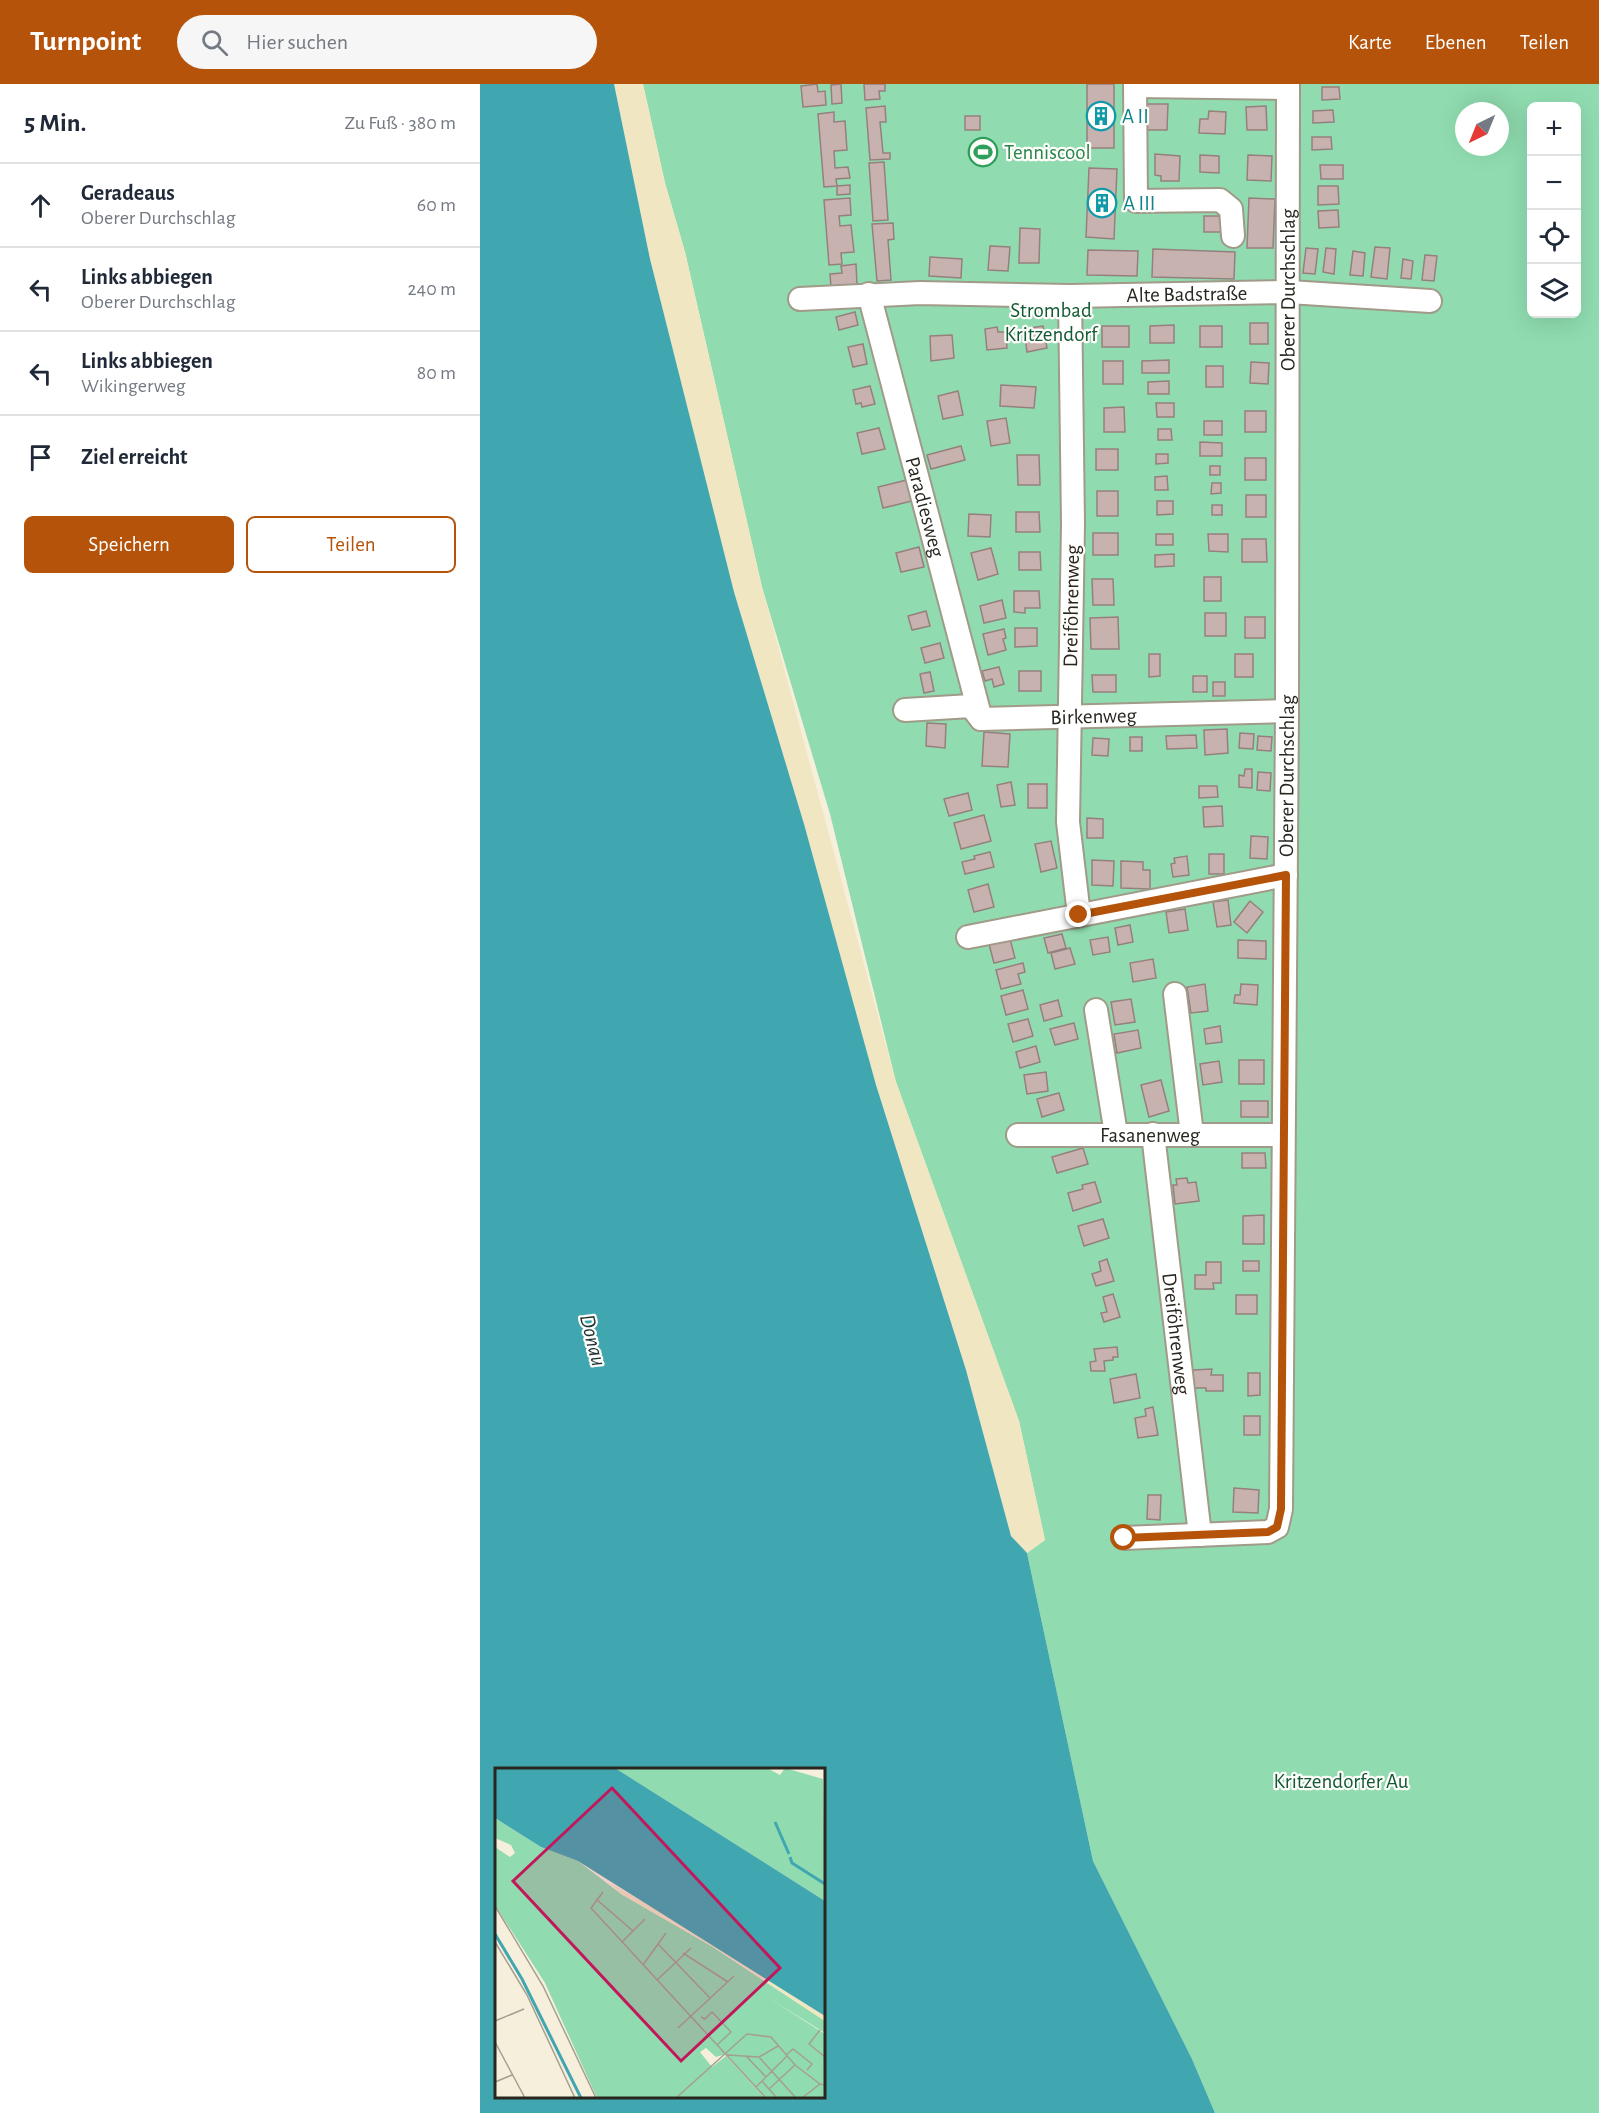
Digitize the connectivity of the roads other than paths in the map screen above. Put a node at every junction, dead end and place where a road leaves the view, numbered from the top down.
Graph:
1 (1135, 85) edge
2 (1288, 86) edge
3 (1233, 236) dead end
4 (1289, 292) junction
5 (870, 294) junction
6 (1070, 296) junction
7 (800, 299) dead end
8 (1430, 302) dead end
9 (905, 710) dead end
10 (1287, 711) junction
11 (1069, 717) junction
12 (981, 720) junction
13 (1286, 875) junction
14 (1079, 915) junction
15 (968, 937) dead end
16 (1175, 994) dead end
17 (1096, 1010) dead end
18 (1116, 1134) junction
19 (1153, 1134) junction
20 (1192, 1134) junction
21 (1018, 1135) dead end
22 (1283, 1135) junction
23 (1200, 1534) junction
24 (1124, 1538) dead end

1 - 2 street
1 - 3 street
2 - 4 street, Oberer Durchschlag
4 - 6 street, Alte Badstraße
4 - 8 street, Alte Badstraße
4 - 10 street, Oberer Durchschlag
5 - 6 street, Alte Badstraße
5 - 7 street, Alte Badstraße
5 - 12 street, Paradiesweg
6 - 11 street, Dreiföhrenweg
9 - 12 street
10 - 11 street, Birkenweg
10 - 13 street, Oberer Durchschlag
11 - 12 street, Birkenweg
11 - 14 street, Dreiföhrenweg
13 - 14 street
13 - 22 street, Oberer Durchschlag
14 - 15 street
16 - 20 street
17 - 18 street
18 - 19 street, Fasanenweg
18 - 21 street, Fasanenweg
19 - 20 street, Fasanenweg
19 - 23 street, Dreiföhrenweg
20 - 22 street, Fasanenweg
22 - 23 street, Oberer Durchschlag
23 - 24 street, Oberer Durchschlag

